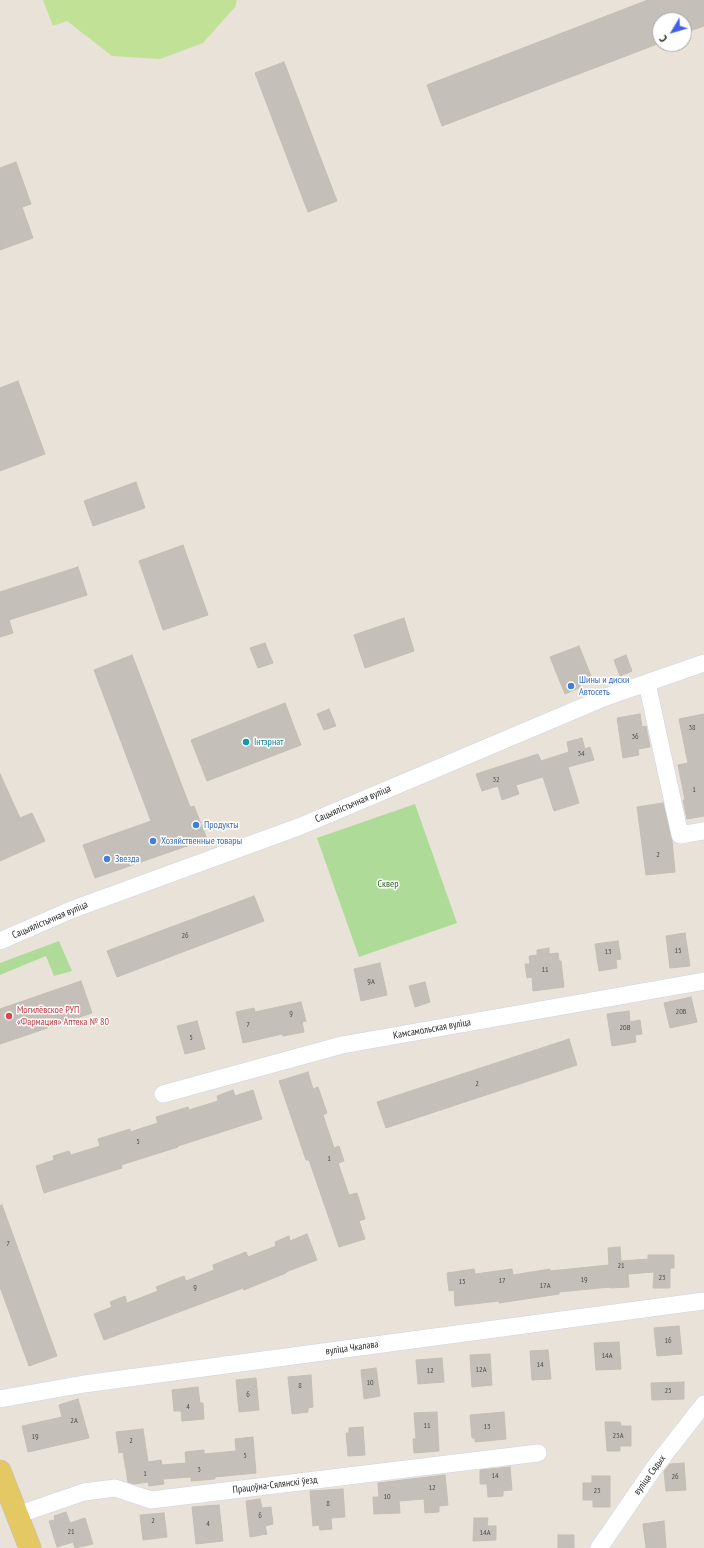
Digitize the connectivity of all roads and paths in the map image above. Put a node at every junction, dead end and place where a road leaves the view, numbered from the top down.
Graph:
1 (704, 663) edge
2 (648, 683) junction
3 (704, 831) edge
4 (0, 941) edge
5 (704, 981) edge
6 (163, 1094) dead end
7 (704, 1301) edge
8 (0, 1399) edge
9 (704, 1404) edge
10 (538, 1454) dead end
11 (0, 1471) edge
12 (17, 1515) junction
13 (30, 1548) edge
14 (598, 1548) edge

1 - 2 street, Сацыялістычная вуліца
2 - 3 street
2 - 4 street, Сацыялістычная вуліца
5 - 6 street, Камсамольская вуліца
7 - 8 street, вуліца Чкалава
9 - 14 street, вуліца Сядых
10 - 12 street, Працоўна-Сялянскі ўезд
11 - 12 main road
12 - 13 main road

